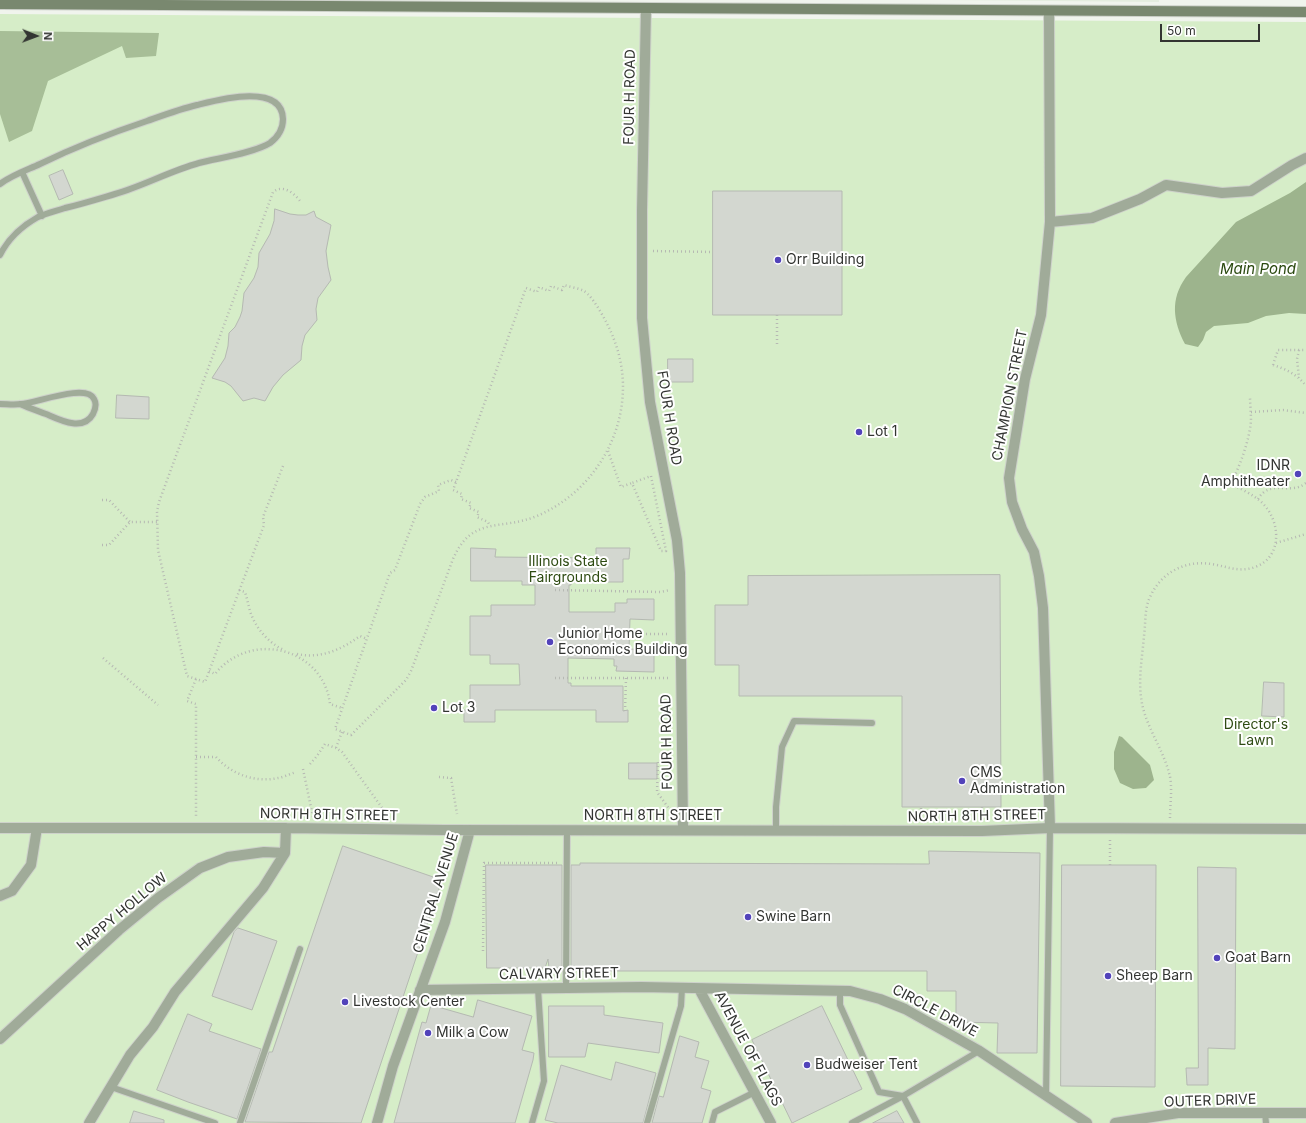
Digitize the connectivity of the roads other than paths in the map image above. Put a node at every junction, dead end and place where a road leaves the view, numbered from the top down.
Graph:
1 (71, 2) edge
2 (0, 4) edge
3 (646, 8) junction
4 (1049, 10) junction
5 (1306, 12) edge
6 (1306, 158) edge
7 (22, 172) junction
8 (0, 184) edge
9 (42, 216) junction
10 (1050, 222) junction
11 (0, 255) edge
12 (0, 404) edge
13 (20, 404) junction
14 (872, 723) dead end
15 (0, 828) edge
16 (37, 828) junction
17 (286, 828) junction
18 (1050, 828) junction
19 (1306, 829) edge
20 (470, 830) junction
21 (567, 830) junction
22 (683, 830) junction
23 (776, 830) junction
24 (285, 853) junction
25 (0, 896) edge
26 (300, 949) dead end
27 (566, 988) junction
28 (682, 988) junction
29 (538, 989) junction
30 (699, 989) junction
31 (420, 990) junction
32 (840, 991) junction
33 (0, 1039) edge
34 (979, 1051) junction
35 (111, 1088) junction
36 (755, 1092) junction
37 (903, 1096) junction
38 (1046, 1096) junction
39 (1306, 1113) edge
40 (1265, 1118) edge
41 (89, 1123) edge
42 (215, 1123) edge
43 (240, 1123) edge
44 (377, 1123) edge
45 (532, 1123) edge
46 (647, 1123) edge
47 (712, 1123) edge
48 (771, 1123) edge
49 (852, 1123) edge
50 (917, 1123) edge
51 (1087, 1123) edge
52 (1115, 1123) edge

1 - 2 main road
1 - 3 main road
3 - 4 main road
3 - 22 street, FOUR H ROAD
4 - 5 main road
4 - 10 street, CHAMPION STREET
6 - 10 street
7 - 8 lane
7 - 9 lane
7 - 9 lane
9 - 11 lane
10 - 18 street, CHAMPION STREET
12 - 13 lane
13 - 13 lane
14 - 23 lane
15 - 16 street, NORTH 8TH STREET
16 - 17 street, NORTH 8TH STREET
16 - 25 street
17 - 20 street, NORTH 8TH STREET
17 - 24 street
18 - 19 street, NORTH 8TH STREET
18 - 23 street, NORTH 8TH STREET
18 - 38 lane
20 - 21 street, NORTH 8TH STREET
20 - 31 street, CENTRAL AVENUE
21 - 22 street, NORTH 8TH STREET
21 - 27 lane
22 - 23 street, NORTH 8TH STREET
24 - 33 street, HAPPY HOLLOW
24 - 35 street
26 - 43 lane
27 - 28 street, CALVARY STREET
27 - 29 street, CALVARY STREET
28 - 30 street, CALVARY STREET
28 - 46 lane
29 - 31 street, CALVARY STREET
29 - 45 lane
30 - 32 street, CIRCLE DRIVE
30 - 36 street, AVENUE OF FLAGS
31 - 44 street, CENTRAL AVENUE
32 - 34 street, CIRCLE DRIVE
32 - 37 lane
34 - 37 lane
34 - 38 street, CIRCLE DRIVE
35 - 41 street
35 - 42 lane
36 - 47 lane
36 - 48 street, AVENUE OF FLAGS
37 - 49 lane
37 - 50 lane
38 - 51 street, CIRCLE DRIVE
39 - 40 street, OUTER DRIVE
40 - 52 street, OUTER DRIVE

